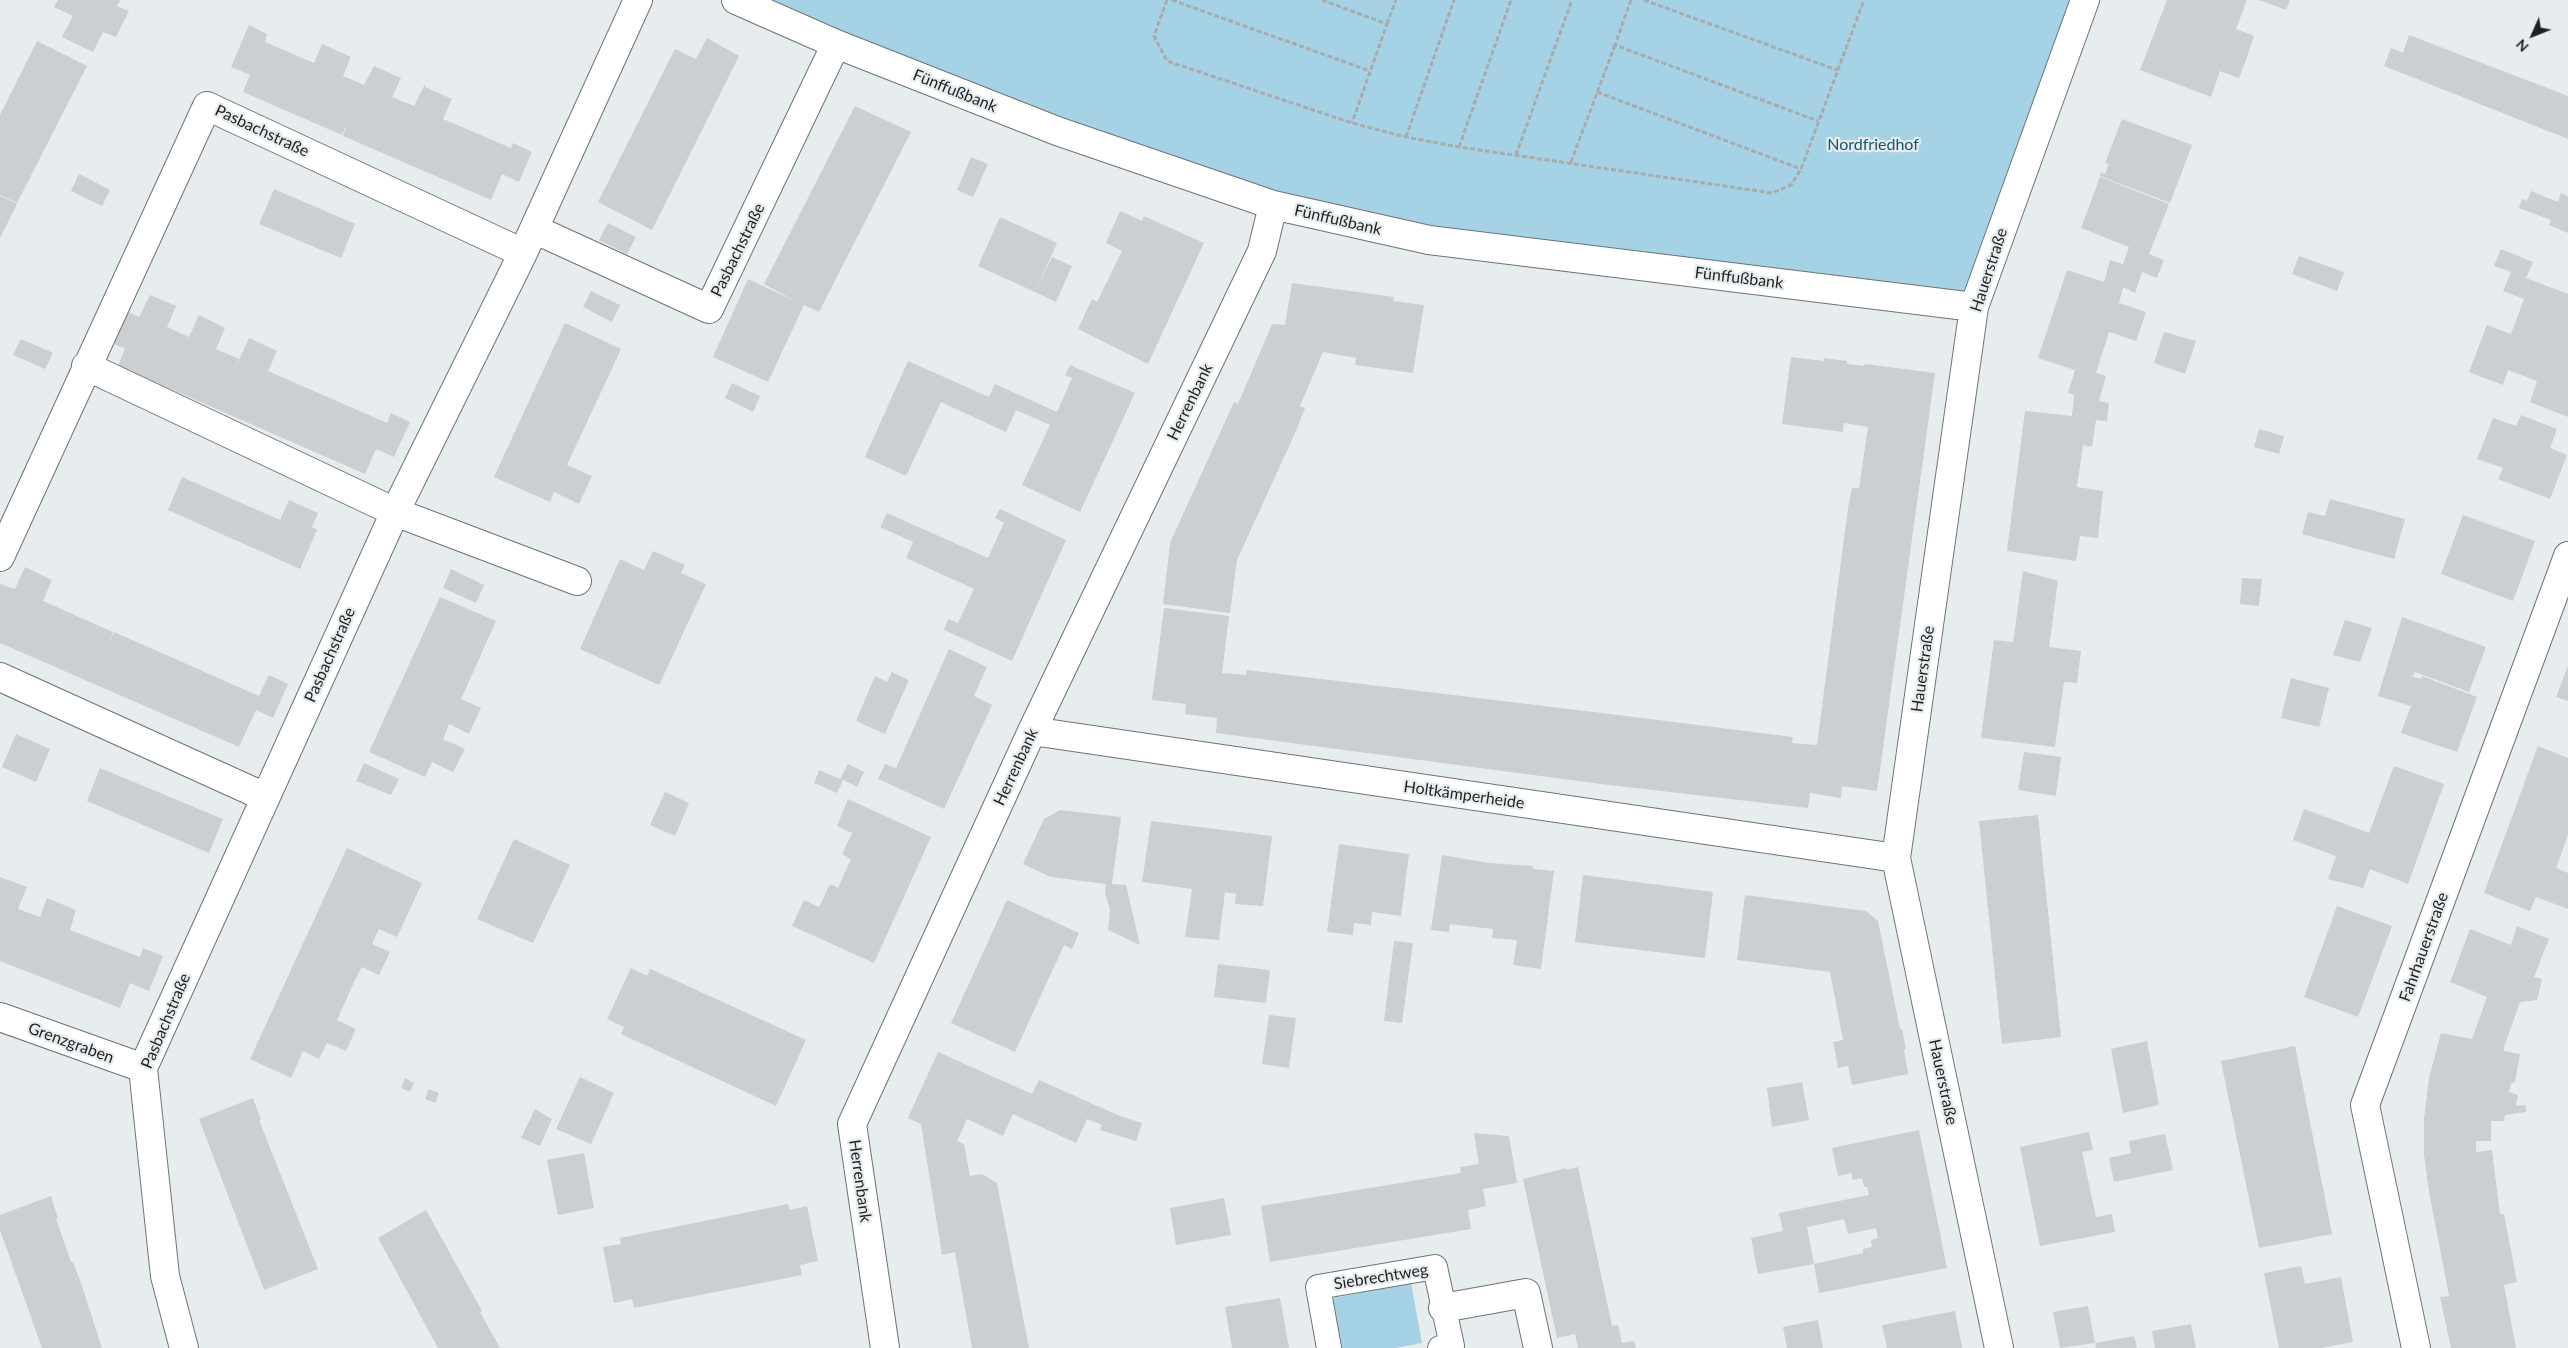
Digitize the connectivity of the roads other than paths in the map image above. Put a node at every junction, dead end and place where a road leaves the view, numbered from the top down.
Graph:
1 (638, 0) edge
2 (736, 0) edge
3 (2085, 0) edge
4 (836, 44) junction
5 (1273, 205) junction
6 (529, 241) junction
7 (1974, 307) junction
8 (86, 366) junction
9 (395, 512) junction
10 (2568, 556) edge
11 (0, 557) edge
12 (577, 581) dead end
13 (0, 677) edge
14 (1032, 731) junction
15 (265, 797) junction
16 (1896, 858) junction
17 (0, 1017) edge
18 (143, 1068) junction
19 (1443, 1308) junction
20 (184, 1348) edge
21 (885, 1348) edge
22 (1329, 1348) edge
23 (1440, 1348) edge
24 (1538, 1348) edge
25 (1999, 1348) edge
26 (2416, 1348) edge

1 - 6 street, Pasbachstraße
2 - 4 street, Fünffußbank
3 - 7 street, Hauerstraße
4 - 5 street, Fünffußbank
4 - 6 street, Pasbachstraße
5 - 7 street, Fünffußbank
5 - 14 street, Herrenbank
6 - 8 street, Pasbachstraße
6 - 9 street, Pasbachstraße
7 - 16 street, Hauerstraße
8 - 9 street
8 - 11 street, Pasbachstraße
9 - 12 street
9 - 15 street, Pasbachstraße
10 - 26 street, Fahrhauerstraße
13 - 15 street
14 - 16 street, Holtkämperheide
14 - 21 street, Herrenbank
15 - 18 street, Pasbachstraße
16 - 25 street, Hauerstraße
17 - 18 street, Grenzgraben
18 - 20 street, Pasbachstraße
19 - 22 lane, Siebrechtweg
19 - 23 lane, Siebrechtweg
19 - 24 street

